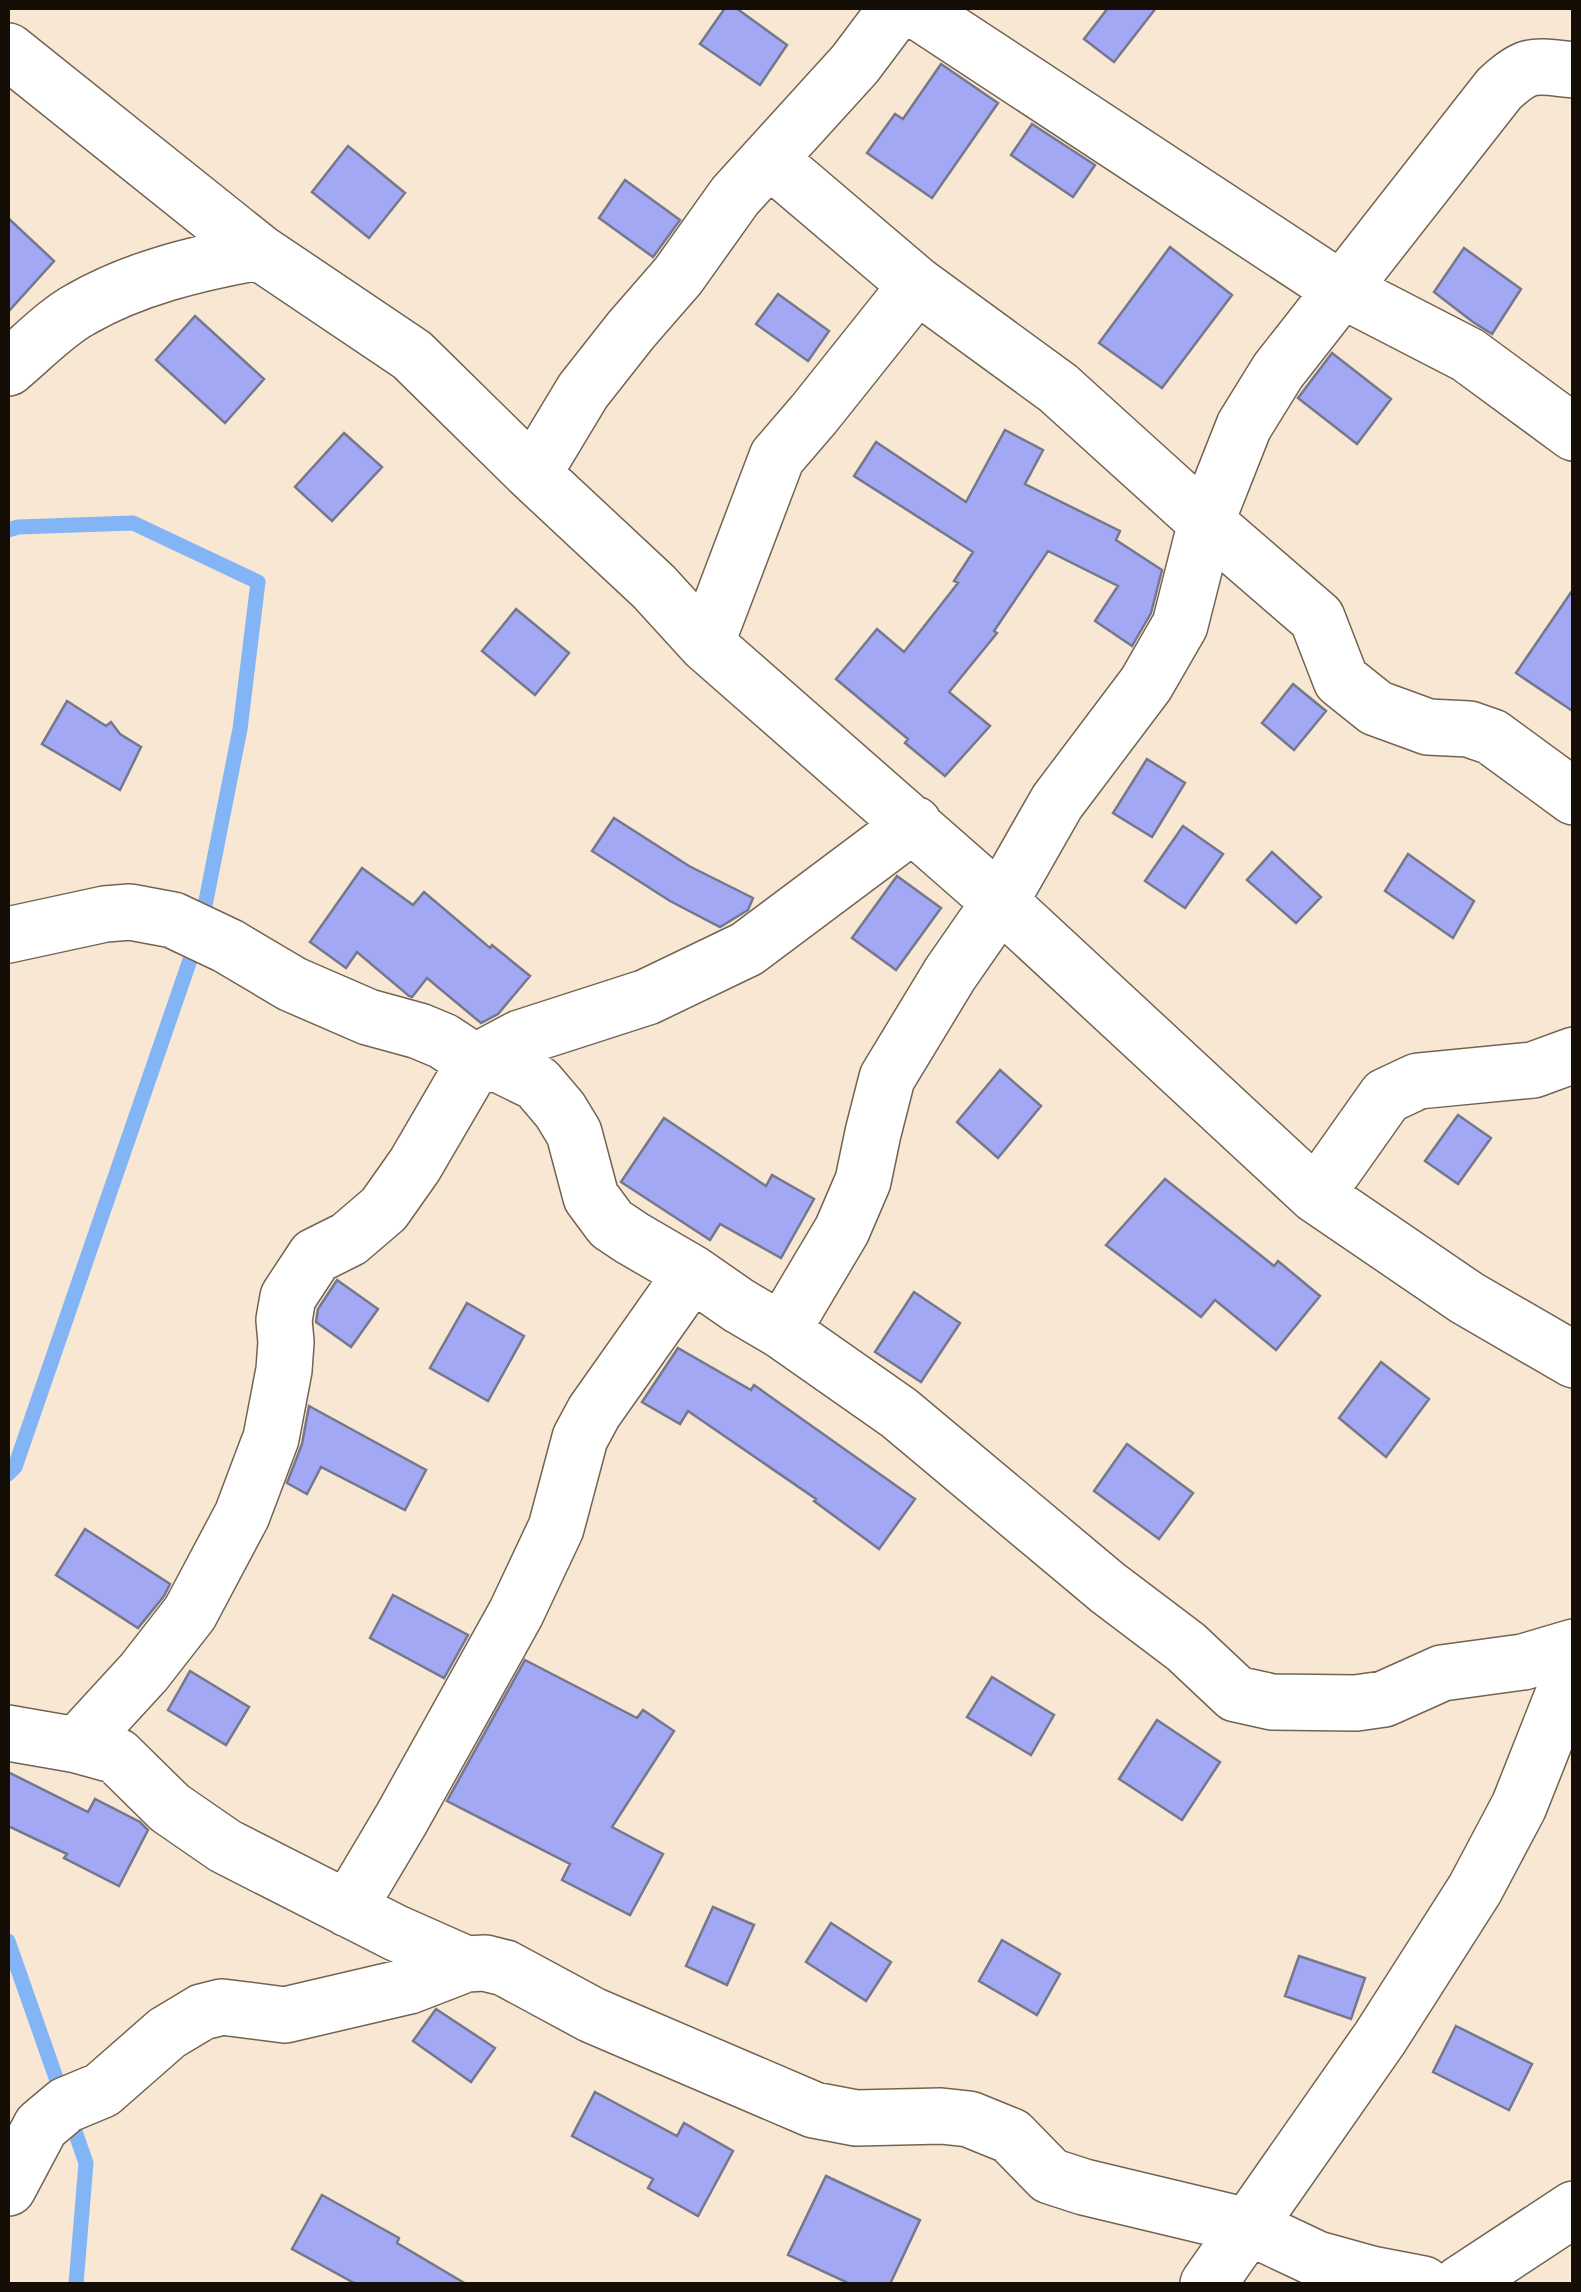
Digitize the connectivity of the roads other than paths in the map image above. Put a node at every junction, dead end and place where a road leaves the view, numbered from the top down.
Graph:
1 (897, 8) edge
2 (913, 8) edge
3 (8, 52) edge
4 (1574, 70) edge
5 (768, 159) junction
6 (260, 252) junction
7 (917, 285) junction
8 (1342, 290) junction
9 (8, 368) edge
10 (1574, 433) edge
11 (533, 474) junction
12 (1206, 522) junction
13 (706, 644) junction
14 (1574, 798) edge
15 (914, 824) junction
16 (1000, 902) junction
17 (8, 935) edge
18 (1574, 1056) edge
19 (475, 1062) junction
20 (1316, 1195) junction
21 (692, 1273) junction
22 (782, 1331) junction
23 (1574, 1360) edge
24 (1574, 1647) edge
25 (1574, 1668) edge
26 (8, 1732) edge
27 (78, 1745) junction
28 (348, 1909) junction
29 (466, 1964) junction
30 (8, 2188) edge
31 (1574, 2209) edge
32 (1247, 2226) junction
33 (1208, 2284) edge
34 (1423, 2284) edge
35 (1460, 2284) edge

1 - 5 street
2 - 8 street
3 - 6 street
4 - 8 street
5 - 7 street
5 - 11 street
6 - 9 street
6 - 11 street
7 - 12 street
7 - 13 street
8 - 10 street
8 - 12 street
11 - 13 street
12 - 14 street
12 - 16 street
13 - 15 street
15 - 16 street
15 - 19 street
16 - 20 street
16 - 22 street
17 - 19 street
18 - 20 street
19 - 21 street
19 - 27 street
20 - 23 street
21 - 22 street
21 - 28 street
22 - 24 street
25 - 32 street
26 - 27 street
27 - 28 street
28 - 29 street
29 - 30 street
29 - 32 street
31 - 35 street
32 - 33 street
32 - 34 street

